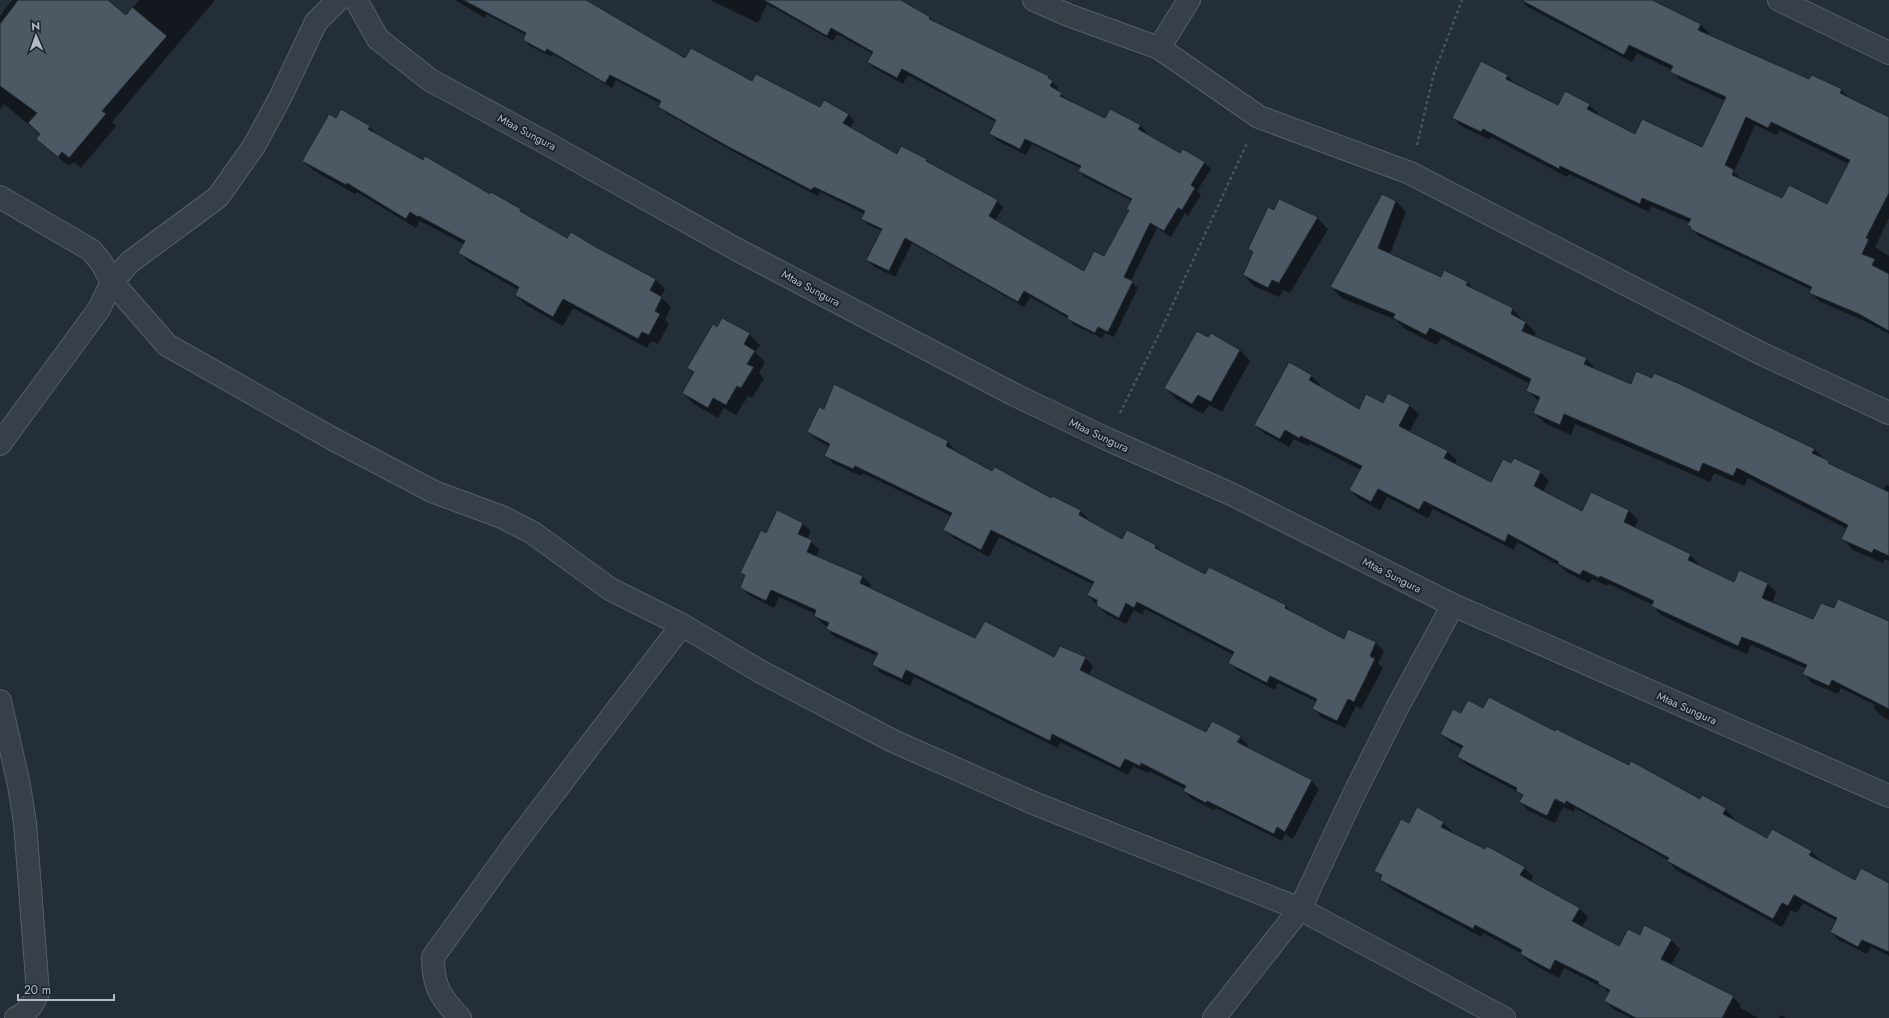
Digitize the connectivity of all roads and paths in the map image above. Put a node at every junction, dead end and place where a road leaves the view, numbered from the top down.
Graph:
1 (338, 0) edge
2 (356, 0) edge
3 (1034, 0) edge
4 (1189, 0) edge
5 (1462, 0) edge
6 (1779, 0) edge
7 (1159, 48) junction
8 (1889, 53) edge
9 (1259, 117) junction
10 (1410, 173) junction
11 (0, 197) edge
12 (112, 282) junction
13 (1889, 413) edge
14 (1107, 439) junction
15 (0, 444) edge
16 (1453, 605) junction
17 (682, 625) junction
18 (0, 700) edge
19 (1889, 796) edge
20 (1300, 909) junction
21 (16, 1018) edge
22 (460, 1018) edge
23 (1214, 1018) edge
24 (1504, 1018) edge

1 - 12 street
2 - 14 street, Mtaa Sungura
3 - 7 street
4 - 7 street
5 - 10 path
6 - 8 street
7 - 9 street
9 - 10 street
9 - 14 path
10 - 13 street
11 - 12 street
12 - 15 street
12 - 17 street
14 - 16 street, Mtaa Sungura
16 - 19 street, Mtaa Sungura
16 - 20 street
17 - 20 street
17 - 22 street
18 - 21 street
20 - 23 street
20 - 24 street

